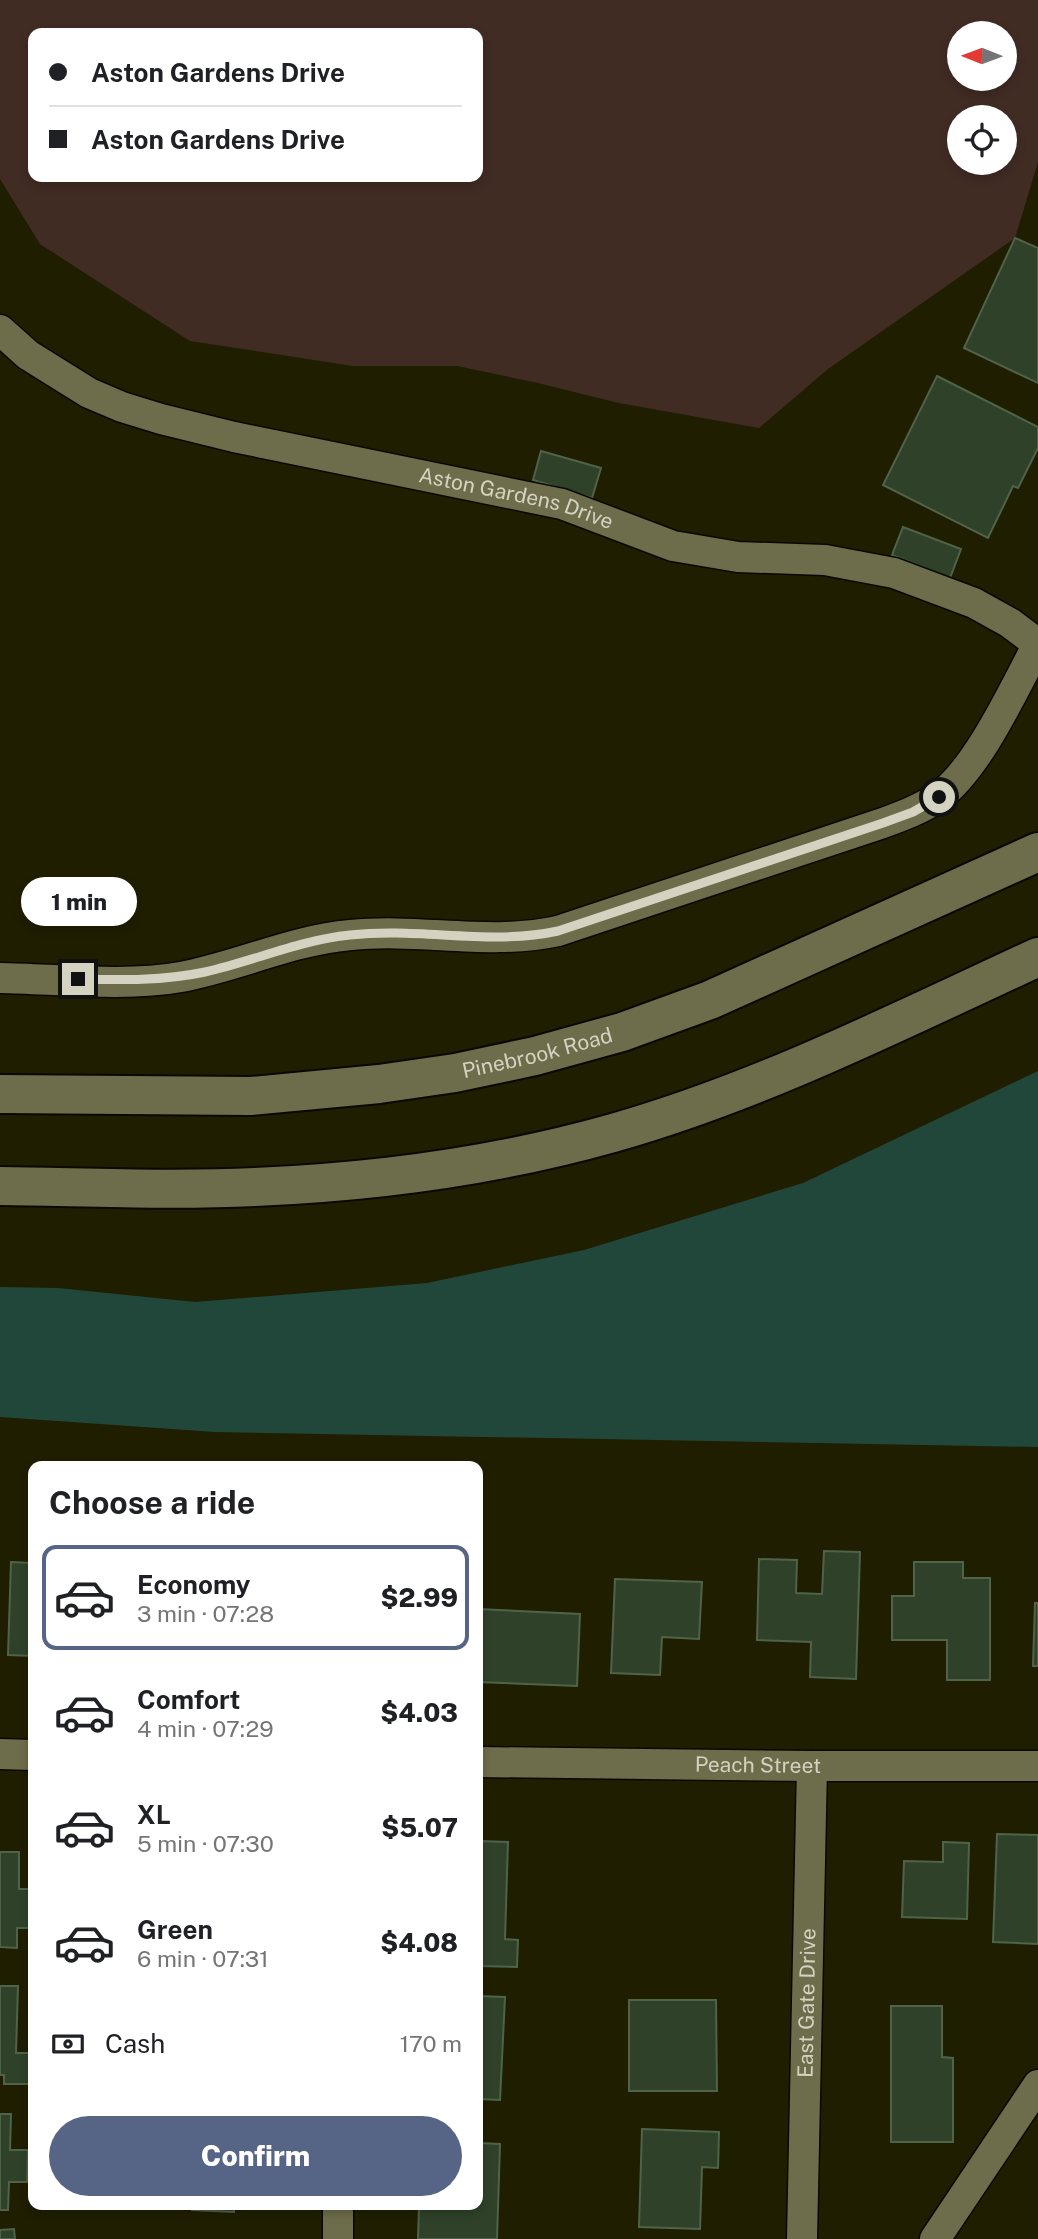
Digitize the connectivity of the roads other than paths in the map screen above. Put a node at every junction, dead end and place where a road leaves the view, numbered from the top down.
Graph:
1 (0, 330) edge
2 (1038, 644) edge
3 (1038, 852) edge
4 (1038, 957) edge
5 (0, 978) edge
6 (0, 1094) edge
7 (0, 1185) edge
8 (0, 1754) edge
9 (28, 1755) edge
10 (483, 1762) edge
11 (812, 1766) junction
12 (1038, 1766) edge
13 (1038, 2085) edge
14 (338, 2210) edge
15 (338, 2239) edge
16 (802, 2239) edge
17 (936, 2239) edge

1 - 2 street, Aston Gardens Drive
2 - 5 street, Aston Gardens Drive
3 - 6 street, Pinebrook Road
4 - 7 street
8 - 9 street
10 - 11 street, Peach Street
11 - 12 street, Peach Street
11 - 16 street, East Gate Drive
13 - 17 street
14 - 15 street

